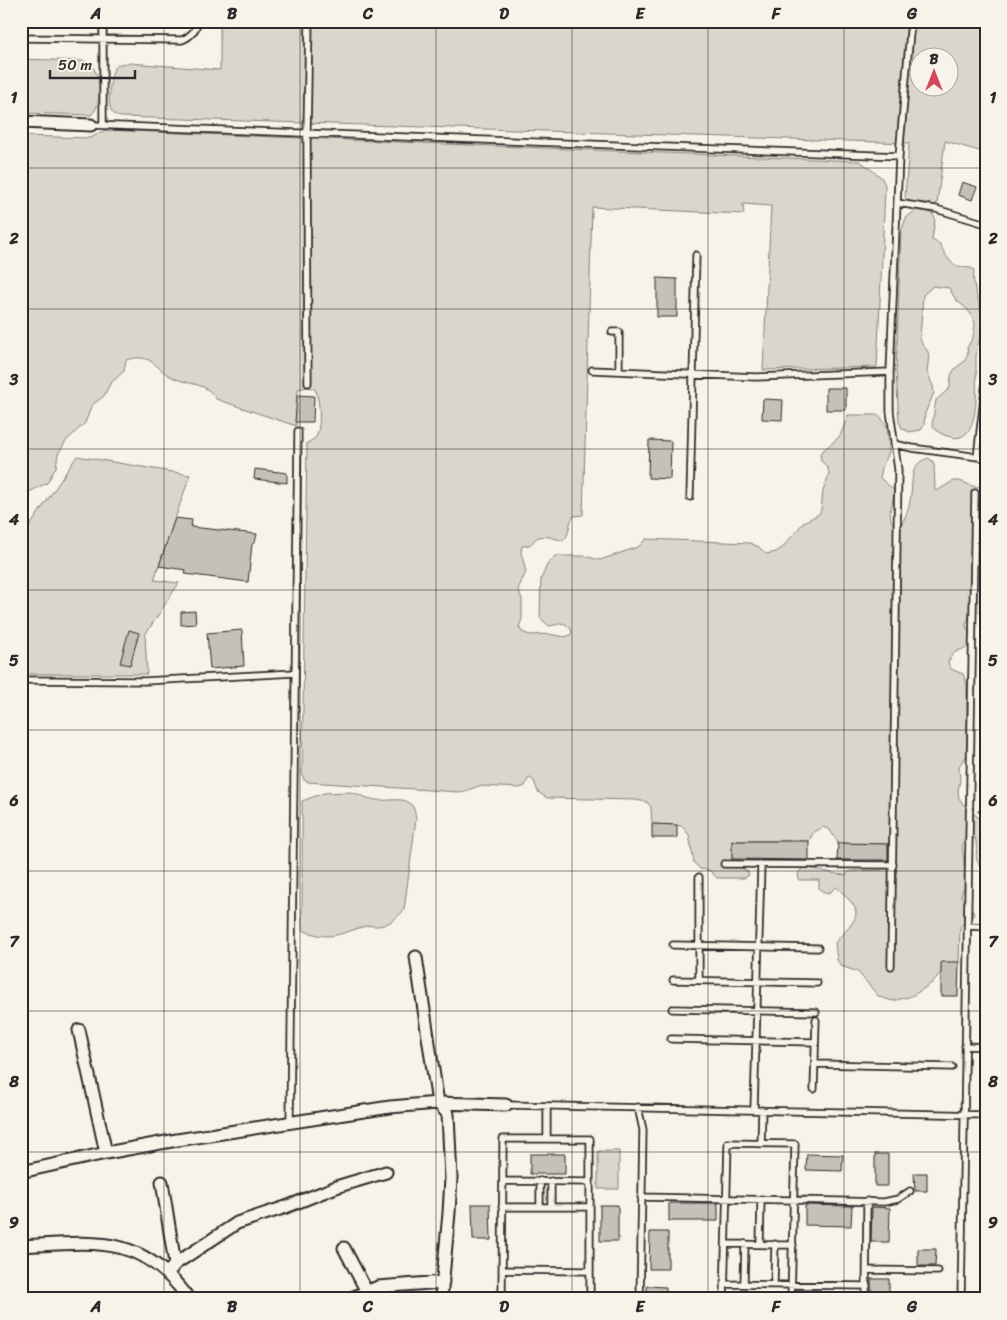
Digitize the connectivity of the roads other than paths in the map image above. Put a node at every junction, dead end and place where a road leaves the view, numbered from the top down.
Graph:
1 (103, 21) edge
2 (197, 21) edge
3 (309, 21) edge
4 (911, 21) edge
5 (21, 38) edge
6 (103, 40) junction
7 (21, 122) edge
8 (91, 125) joint
9 (103, 125) junction
10 (307, 133) junction
11 (899, 156) junction
12 (897, 203) junction
13 (986, 224) edge
14 (696, 255) dead end
15 (612, 332) dead end
16 (592, 370) dead end
17 (619, 371) junction
18 (890, 372) junction
19 (693, 374) junction
20 (986, 381) edge
21 (308, 383) dead end
22 (298, 431) dead end
23 (894, 444) junction
24 (977, 457) junction
25 (986, 458) edge
26 (976, 492) dead end
27 (690, 497) dead end
28 (295, 674) junction
29 (21, 680) edge
30 (724, 864) dead end
31 (761, 865) junction
32 (892, 865) junction
33 (699, 877) dead end
34 (968, 926) junction
35 (986, 927) edge
36 (673, 945) dead end
37 (699, 945) junction
38 (759, 947) junction
39 (818, 948) dead end
40 (416, 957) dead end
41 (891, 966) dead end
42 (673, 980) dead end
43 (699, 980) junction
44 (758, 982) junction
45 (817, 983) dead end
46 (672, 1009) dead end
47 (757, 1011) junction
48 (816, 1012) dead end
49 (816, 1020) dead end
50 (80, 1030) dead end
51 (671, 1039) dead end
52 (756, 1041) junction
53 (815, 1042) junction
54 (965, 1046) junction
55 (986, 1047) edge
56 (815, 1064) junction
57 (952, 1067) dead end
58 (814, 1088) dead end
59 (438, 1103) junction
60 (506, 1105) joint
61 (547, 1106) junction
62 (638, 1108) junction
63 (754, 1110) junction
64 (762, 1110) junction
65 (964, 1114) junction
66 (986, 1114) edge
67 (290, 1122) junction
68 (547, 1139) junction
69 (761, 1144) junction
70 (106, 1153) junction
71 (21, 1172) edge
72 (386, 1172) dead end
73 (503, 1181) junction
74 (540, 1181) junction
75 (551, 1181) junction
76 (162, 1182) dead end
77 (590, 1182) junction
78 (910, 1191) dead end
79 (641, 1198) junction
80 (727, 1199) junction
81 (761, 1199) junction
82 (794, 1200) junction
83 (868, 1201) junction
84 (502, 1207) junction
85 (540, 1207) junction
86 (551, 1207) junction
87 (590, 1207) junction
88 (726, 1244) junction
89 (745, 1244) junction
90 (760, 1244) junction
91 (775, 1244) junction
92 (793, 1244) junction
93 (21, 1246) edge
94 (344, 1248) dead end
95 (175, 1264) junction
96 (502, 1270) junction
97 (866, 1270) junction
98 (590, 1271) junction
99 (938, 1271) dead end
100 (168, 1274) junction
101 (443, 1282) junction
102 (725, 1284) junction
103 (744, 1284) junction
104 (774, 1284) junction
105 (792, 1284) junction
106 (866, 1286) junction
107 (367, 1292) junction
108 (189, 1299) edge
109 (349, 1299) edge
110 (441, 1299) edge
111 (502, 1299) edge
112 (590, 1299) edge
113 (640, 1299) edge
114 (724, 1299) edge
115 (792, 1299) edge
116 (866, 1299) edge
117 (961, 1299) edge

1 - 6 lane
2 - 6 lane
3 - 10 lane
4 - 11 lane
5 - 6 lane
6 - 9 lane
7 - 8 street
8 - 9 lane
9 - 10 lane
10 - 11 lane
10 - 21 lane
11 - 12 lane
12 - 13 lane
12 - 18 lane
14 - 19 lane
15 - 17 lane
16 - 17 lane
17 - 19 lane
18 - 19 lane
18 - 23 lane
19 - 27 lane
20 - 24 lane
22 - 28 lane
23 - 24 lane
23 - 32 lane
24 - 25 lane
26 - 34 lane
28 - 29 lane
28 - 67 lane
30 - 31 lane
31 - 32 lane
31 - 38 lane
32 - 41 lane
33 - 37 lane
34 - 35 lane
34 - 54 lane
36 - 37 lane
37 - 38 lane
37 - 43 lane
38 - 39 lane
38 - 44 lane
40 - 59 street
42 - 43 lane
43 - 44 lane
44 - 45 lane
44 - 47 lane
46 - 47 lane
47 - 48 lane
47 - 52 lane
49 - 53 lane
50 - 70 street
51 - 52 lane
52 - 53 lane
52 - 63 lane
53 - 56 lane
54 - 55 lane
54 - 65 lane
56 - 57 lane
56 - 58 lane
59 - 60 street
59 - 67 street
59 - 101 street
60 - 61 lane
61 - 62 lane
61 - 68 lane
62 - 63 lane
62 - 79 lane
63 - 64 lane
64 - 65 lane
64 - 69 lane
65 - 66 lane
65 - 117 lane
67 - 70 street
68 - 73 lane
68 - 77 lane
69 - 80 lane
69 - 82 lane
70 - 71 street
72 - 95 street
73 - 74 lane
73 - 84 lane
74 - 75 lane
74 - 85 lane
75 - 77 lane
75 - 86 lane
76 - 95 street
77 - 87 lane
78 - 83 lane
79 - 80 lane
79 - 113 lane
80 - 81 lane
80 - 88 lane
81 - 82 lane
81 - 90 lane
82 - 83 lane
82 - 92 lane
83 - 97 lane
84 - 85 lane
84 - 96 lane
85 - 86 lane
86 - 87 lane
87 - 98 lane
88 - 89 lane
88 - 102 lane
89 - 90 lane
89 - 103 lane
90 - 91 lane
91 - 92 lane
91 - 104 lane
92 - 105 lane
93 - 100 street
94 - 107 street
95 - 100 street
96 - 98 lane
96 - 111 lane
97 - 99 lane
97 - 106 lane
98 - 112 lane
100 - 108 street
101 - 107 street
101 - 110 street
102 - 103 lane
102 - 114 lane
103 - 104 lane
104 - 105 lane
105 - 106 lane
105 - 115 lane
106 - 116 lane
107 - 109 street

